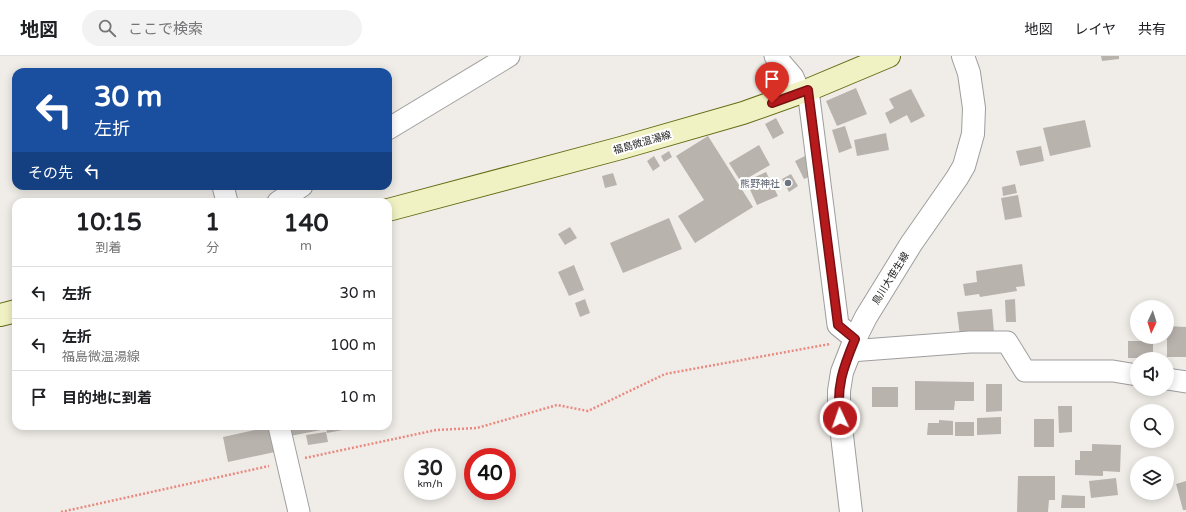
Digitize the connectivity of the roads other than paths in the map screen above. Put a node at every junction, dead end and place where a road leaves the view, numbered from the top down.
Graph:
1 (509, 56) edge
2 (775, 56) edge
3 (889, 56) edge
4 (963, 56) edge
5 (804, 91) junction
6 (392, 127) edge
7 (296, 190) edge
8 (284, 198) edge
9 (392, 209) edge
10 (12, 312) edge
11 (0, 315) edge
12 (852, 345) junction
13 (1130, 374) edge
14 (1174, 380) edge
15 (1186, 382) edge
16 (280, 430) edge
17 (298, 512) edge
18 (851, 512) edge

1 - 6 street
2 - 5 street
3 - 5 main road, 福島微温湯線
4 - 12 street, 鳥川大笹生線
5 - 9 main road, 福島微温湯線
5 - 12 street
7 - 8 street
10 - 11 main road
12 - 13 street
12 - 18 street, 鳥川大笹生線
14 - 15 street
16 - 17 street

